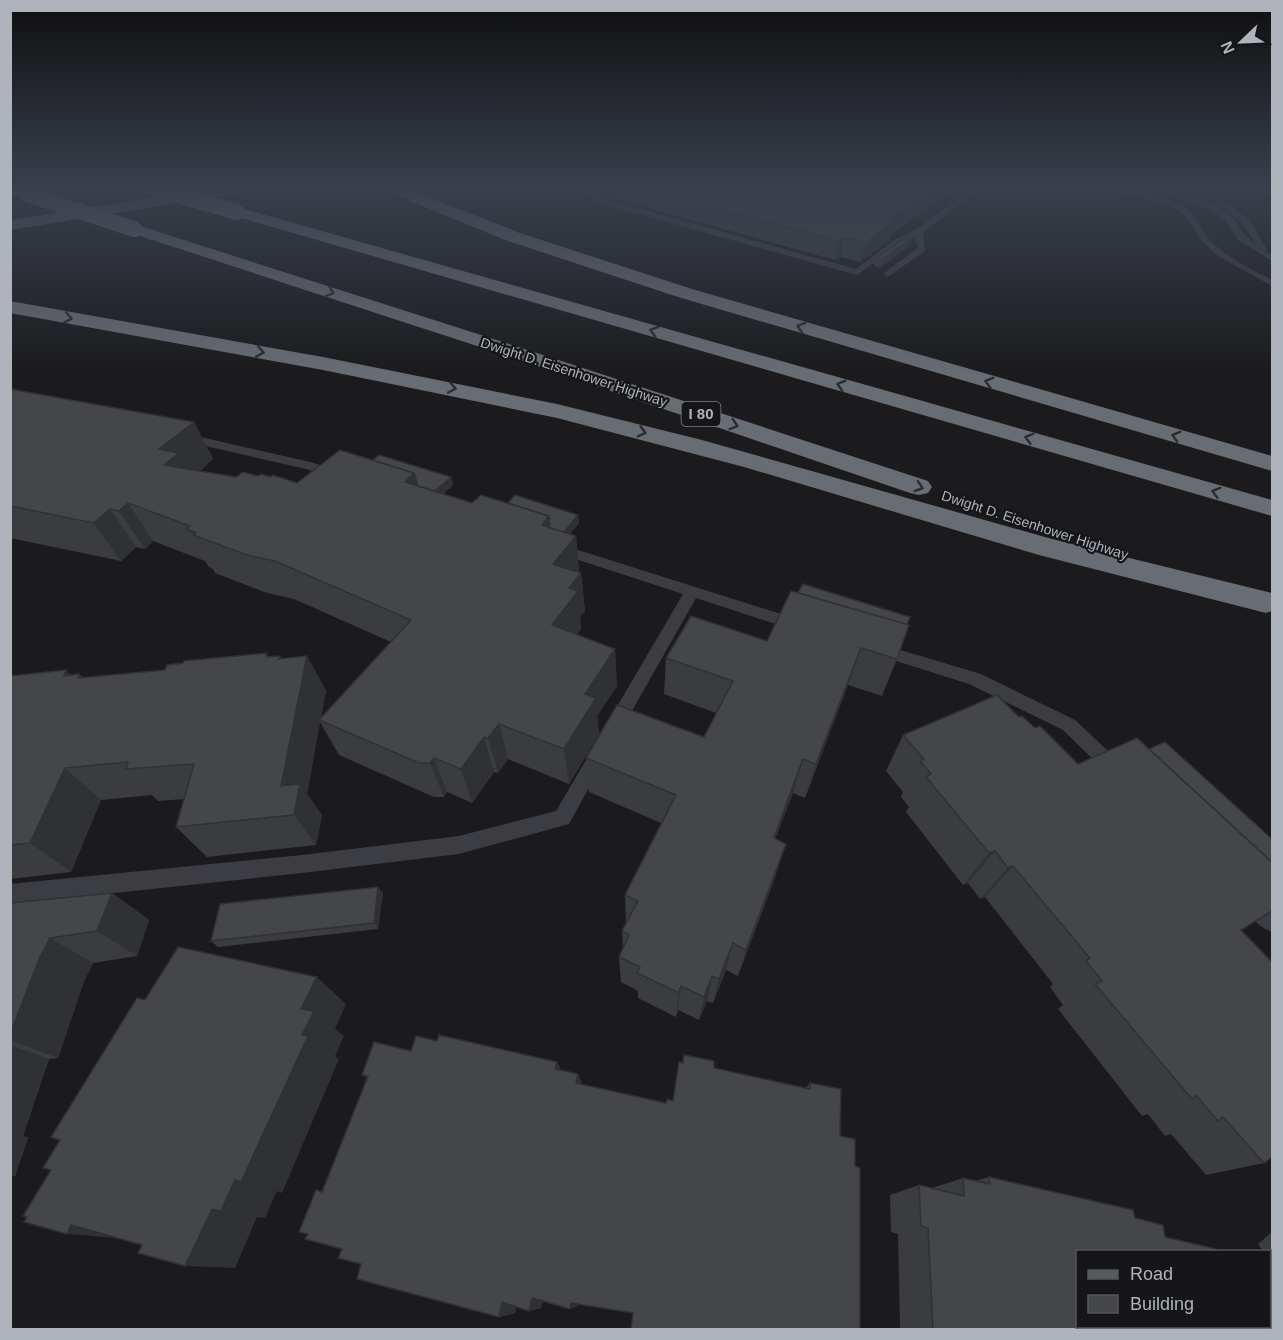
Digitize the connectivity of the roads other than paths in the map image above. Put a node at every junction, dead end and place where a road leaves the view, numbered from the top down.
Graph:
1 (194, 249) edge
2 (365, 249) edge
3 (550, 249) edge
4 (773, 249) edge
5 (888, 249) edge
6 (922, 249) edge
7 (1216, 249) edge
8 (1269, 252) edge
9 (1272, 259) edge
10 (888, 274) dead end
11 (1272, 283) edge
12 (10, 307) edge
13 (165, 433) edge
14 (1272, 464) edge
15 (343, 477) edge
16 (1272, 508) edge
17 (545, 544) edge
18 (691, 593) junction
19 (1269, 603) edge
20 (816, 630) edge
21 (861, 644) edge
22 (1128, 782) edge
23 (1239, 889) edge
24 (10, 894) edge
25 (1272, 922) edge

1 -> 19 highway, Dwight D. Eisenhower Highway / I 80, bridge
16 -> 2 highway, bridge
14 -> 3 highway
4 - 5 lane
6 - 10 lane
7 - 11 lane
8 - 9 lane
12 -> 19 highway
13 - 15 lane
17 - 18 lane
18 - 20 lane
18 - 24 lane
21 - 22 lane
23 - 25 lane

